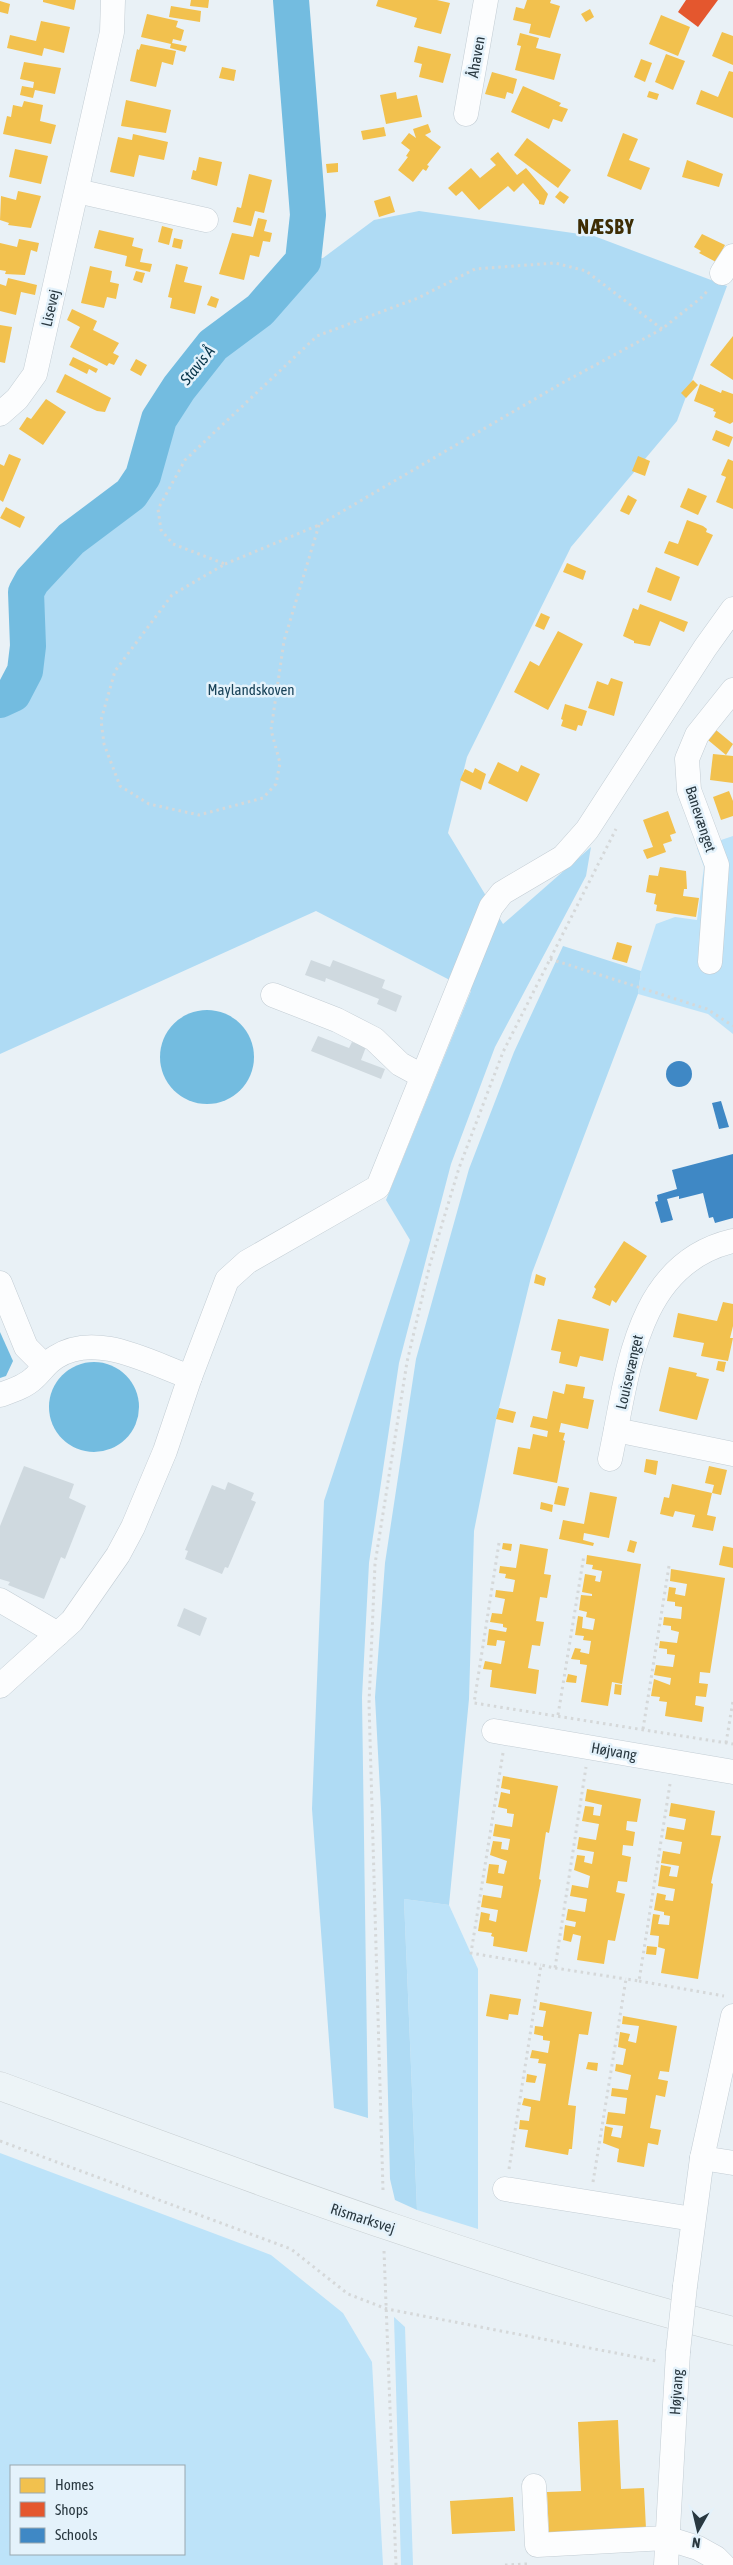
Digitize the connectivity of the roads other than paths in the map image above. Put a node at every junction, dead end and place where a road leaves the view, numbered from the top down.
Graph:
1 (113, 0) edge
2 (486, 0) edge
3 (466, 114) dead end
4 (77, 190) junction
5 (206, 220) dead end
6 (0, 414) edge
7 (733, 609) edge
8 (733, 690) edge
9 (710, 962) dead end
10 (273, 995) dead end
11 (422, 1076) junction
12 (733, 1241) edge
13 (0, 1283) edge
14 (44, 1365) junction
15 (190, 1377) junction
16 (0, 1395) edge
17 (616, 1430) junction
18 (733, 1454) edge
19 (610, 1459) dead end
20 (0, 1600) edge
21 (58, 1634) junction
22 (0, 1686) edge
23 (500, 1732) road end
24 (733, 1772) edge
25 (733, 2016) edge
26 (0, 2086) edge
27 (702, 2158) junction
28 (733, 2163) edge
29 (506, 2189) road end
30 (693, 2220) junction
31 (733, 2331) edge
32 (534, 2486) dead end
33 (666, 2538) junction
34 (666, 2565) edge
35 (723, 2565) edge

1 - 4 street, Lisevej
2 - 3 street, Åhaven
4 - 5 street
4 - 6 street, Lisevej
7 - 11 street
8 - 9 street, Banevænget
10 - 11 street
11 - 15 street
12 - 17 street, Louisevænget
13 - 14 street
14 - 15 street
14 - 16 street
15 - 21 street
17 - 18 street, Louisevænget
17 - 19 street, Louisevænget
20 - 21 street
21 - 22 street
23 - 24 street, Højvang
25 - 27 street, Højvang
26 - 31 main road, Rismarksvej
27 - 28 street
27 - 30 street, Højvang
29 - 30 street
30 - 33 street, Højvang, bridge
32 - 33 street
33 - 34 street, Højvang
33 - 35 street

